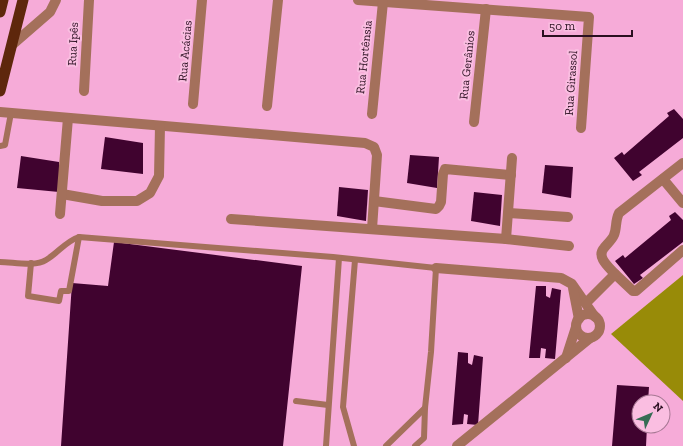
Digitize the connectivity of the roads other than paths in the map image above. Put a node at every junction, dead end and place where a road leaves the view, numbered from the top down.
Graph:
1 (3, 0) edge
2 (23, 0) edge
3 (56, 0) edge
4 (89, 0) edge
5 (202, 0) edge
6 (278, 0) edge
7 (358, 0) edge
8 (383, 2) junction
9 (486, 9) junction
10 (0, 12) edge
11 (12, 45) junction
12 (84, 90) dead end
13 (0, 91) edge
14 (193, 104) dead end
15 (267, 106) dead end
16 (0, 112) edge
17 (11, 113) junction
18 (372, 114) dead end
19 (68, 118) junction
20 (474, 122) dead end
21 (160, 126) junction
22 (581, 128) dead end
23 (0, 146) edge
24 (512, 158) dead end
25 (683, 163) edge
26 (511, 175) junction
27 (663, 179) junction
28 (62, 194) junction
29 (374, 201) junction
30 (683, 203) edge
31 (60, 214) dead end
32 (508, 214) junction
33 (568, 217) dead end
34 (231, 219) dead end
35 (372, 229) junction
36 (80, 237) junction
37 (506, 240) junction
38 (568, 246) dead end
39 (683, 250) edge
40 (339, 258) junction
41 (355, 260) junction
42 (0, 262) edge
43 (31, 263) junction
44 (436, 268) junction
45 (615, 274) junction
46 (572, 284) junction
47 (586, 303) junction
48 (595, 317) junction
49 (577, 323) junction
50 (590, 338) junction
51 (566, 358) junction
52 (296, 401) dead end
53 (328, 405) junction
54 (425, 408) junction
55 (389, 445) edge
56 (326, 446) edge
57 (354, 446) edge
58 (415, 446) edge
59 (457, 446) edge

1 - 10 highway
2 - 11 highway
3 - 11 street
4 - 12 street, Rua Ipês
5 - 14 street, Rua Acácias
6 - 15 street
7 - 8 street
8 - 9 street
8 - 18 street, Rua Hortênsia
9 - 20 street, Rua Gerânios
9 - 22 street, Rua Girassol
11 - 13 highway
16 - 17 street
17 - 19 street
17 - 23 lane
19 - 21 street
19 - 28 street
21 - 28 street
21 - 29 street
24 - 26 street
25 - 27 street
26 - 29 street
26 - 32 street
27 - 30 street
27 - 45 street
28 - 31 street
29 - 35 street
32 - 33 street
32 - 37 street
34 - 35 street
35 - 37 street
36 - 40 lane
36 - 43 lane
36 - 43 lane
37 - 38 street
39 - 45 street
40 - 41 lane
40 - 53 lane
41 - 44 lane
41 - 57 lane
42 - 43 lane
44 - 46 street
44 - 54 lane
45 - 47 street
46 - 47 street
46 - 49 street
47 - 48 street
48 - 49 street
48 - 50 street
49 - 50 street
49 - 51 street
50 - 51 street
51 - 59 street
52 - 53 lane
53 - 56 lane
54 - 55 lane
54 - 58 lane

